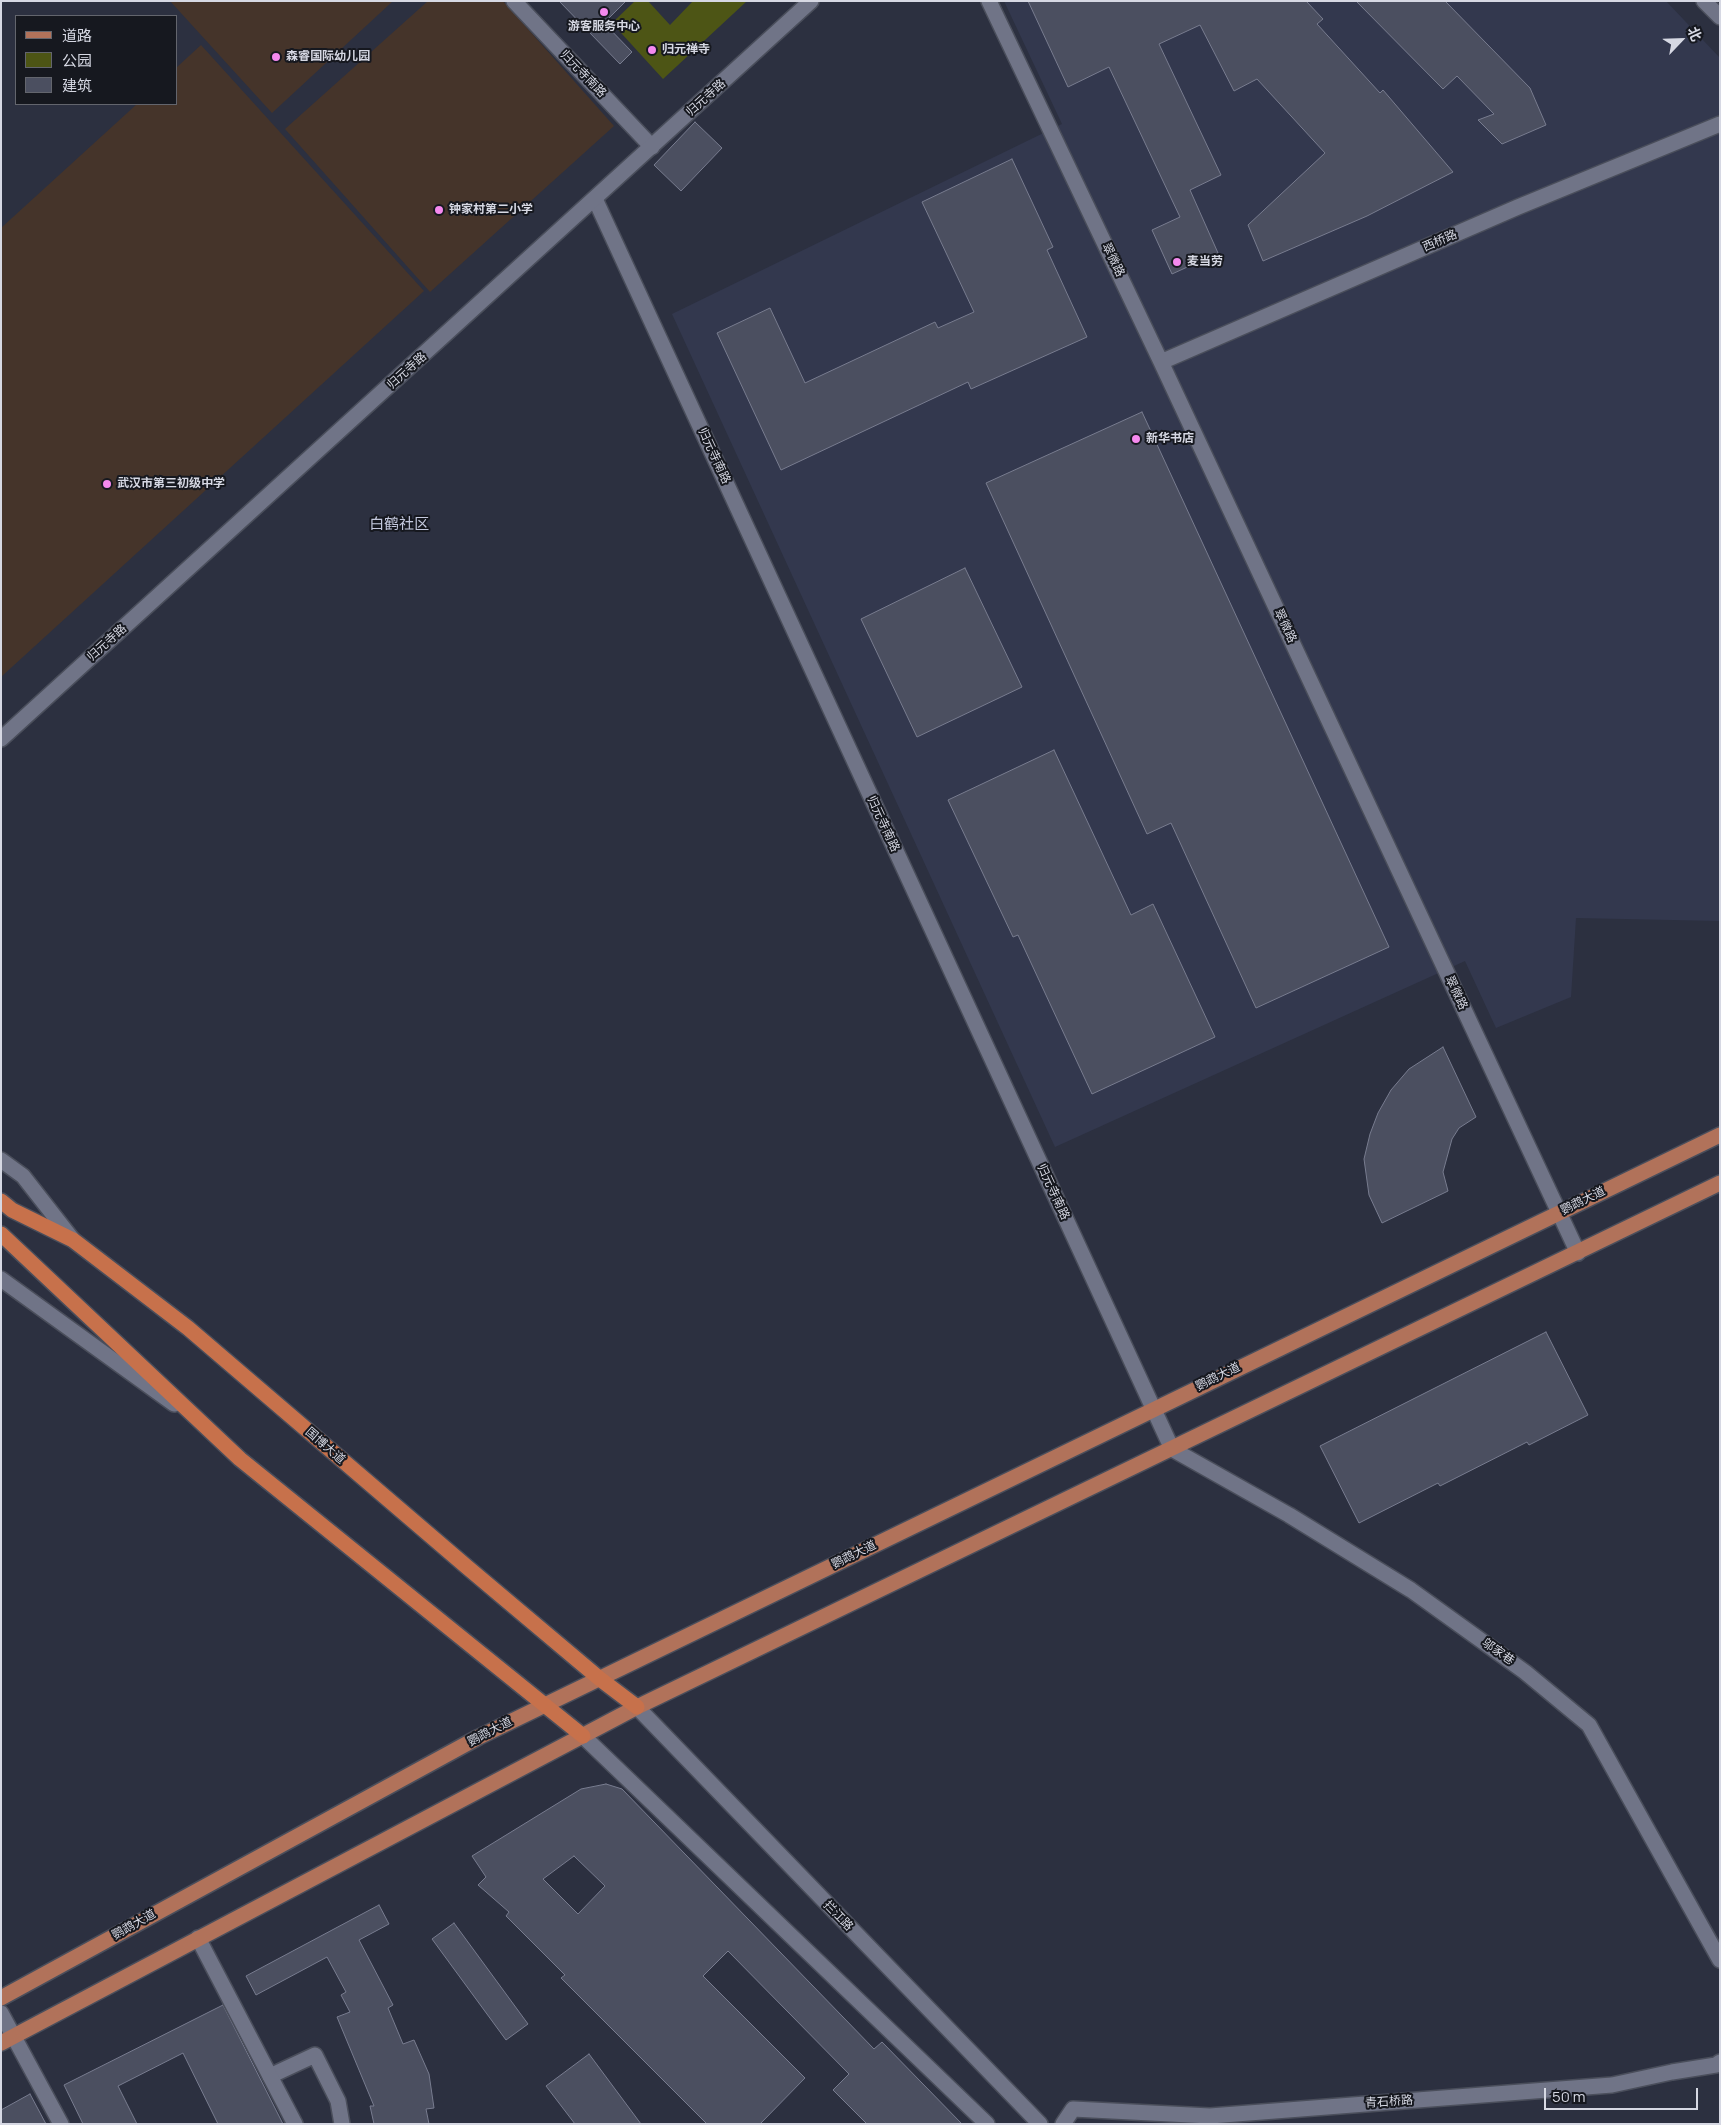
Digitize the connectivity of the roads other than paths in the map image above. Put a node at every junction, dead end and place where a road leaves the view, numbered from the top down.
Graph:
1 (514, 1) edge
2 (811, 1) edge
3 (988, 1) edge
4 (1704, 1) edge
5 (1720, 17) edge
6 (1720, 124) edge
7 (652, 147) junction
8 (595, 199) junction
9 (1161, 362) junction
10 (1, 739) edge
11 (1720, 1135) edge
12 (1, 1160) edge
13 (1720, 1183) edge
14 (7, 1206) edge
15 (1559, 1212) junction
16 (1, 1234) edge
17 (73, 1240) junction
18 (1578, 1253) junction
19 (1, 1279) edge
20 (1152, 1409) junction
21 (204, 1426) junction
22 (1172, 1449) junction
23 (600, 1679) junction
24 (544, 1705) junction
25 (637, 1707) junction
26 (583, 1736) junction
27 (198, 1938) junction
28 (1720, 1960) edge
29 (1, 1998) edge
30 (1, 2013) edge
31 (7, 2040) edge
32 (1720, 2062) edge
33 (270, 2076) junction
34 (61, 2124) edge
35 (295, 2124) edge
36 (342, 2124) edge
37 (987, 2124) edge
38 (1040, 2124) edge
39 (1063, 2124) edge

1 - 7 street, 归元寺南路
2 - 7 street, 归元寺路
3 - 9 street, 翠微路
4 - 5 street
6 - 9 street, 西桥路
7 - 8 street, 归元寺路
8 - 10 street, 归元寺路
8 - 20 street, 归元寺南路
9 - 15 street, 翠微路
11 - 15 main road, 鹦鹉大道
12 - 17 street
13 - 18 main road
14 - 17 highway, 国博大道
15 - 18 street, 翠微路
15 - 20 main road, 鹦鹉大道
16 - 21 highway
17 - 23 highway, 国博大道
18 - 22 main road
19 - 21 street
20 - 22 street, 归元寺南路
20 - 23 main road, 鹦鹉大道
21 - 24 highway
22 - 25 main road
22 - 28 street, 邬家巷
23 - 24 main road, 鹦鹉大道
23 - 25 highway, 国博大道
24 - 26 highway
24 - 29 main road, 鹦鹉大道
25 - 26 main road
25 - 38 street, 拦江路
26 - 27 main road
26 - 37 street
27 - 31 main road
27 - 33 street
30 - 31 street
31 - 34 street
32 - 39 street, 青石桥路
33 - 35 street
33 - 36 street

